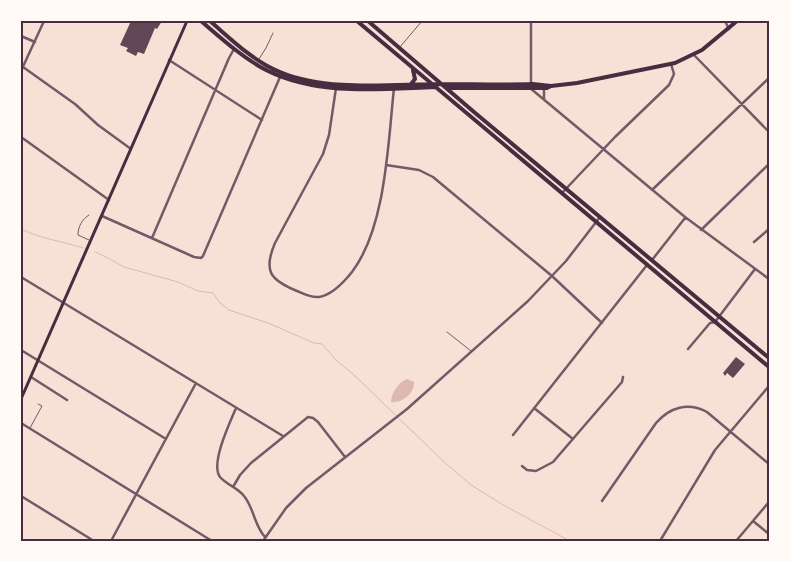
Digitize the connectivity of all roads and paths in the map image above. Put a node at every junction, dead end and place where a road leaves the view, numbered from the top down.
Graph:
1 (44, 21) edge
2 (187, 21) edge
3 (201, 21) edge
4 (210, 21) edge
5 (357, 21) edge
6 (368, 21) edge
7 (422, 21) edge
8 (531, 21) edge
9 (725, 21) edge
10 (737, 21) edge
11 (729, 29) junction
12 (273, 33) dead end
13 (21, 36) edge
14 (35, 42) junction
15 (236, 47) junction
16 (400, 48) junction
17 (694, 55) junction
18 (169, 60) junction
19 (258, 60) junction
20 (671, 64) junction
21 (23, 67) junction
22 (413, 68) junction
23 (21, 71) edge
24 (281, 75) junction
25 (769, 78) edge
26 (410, 84) junction
27 (441, 84) junction
28 (336, 86) junction
29 (434, 86) junction
30 (530, 86) junction
31 (551, 86) junction
32 (394, 88) junction
33 (446, 88) junction
34 (544, 88) junction
35 (216, 90) junction
36 (544, 100) junction
37 (741, 104) junction
38 (262, 120) junction
39 (769, 132) edge
40 (21, 137) edge
41 (131, 149) junction
42 (604, 150) junction
43 (769, 164) edge
44 (386, 165) junction
45 (567, 188) junction
46 (652, 190) junction
47 (562, 193) junction
48 (109, 200) junction
49 (89, 215) dead end
50 (102, 216) junction
51 (600, 217) junction
52 (685, 218) junction
53 (596, 222) junction
54 (769, 229) edge
55 (701, 230) junction
56 (152, 238) junction
57 (91, 241) junction
58 (754, 242) dead end
59 (652, 260) junction
60 (647, 265) junction
61 (755, 269) junction
62 (552, 276) junction
63 (21, 277) edge
64 (769, 279) edge
65 (63, 303) junction
66 (719, 316) junction
67 (715, 322) junction
68 (602, 323) junction
69 (447, 332) dead end
70 (688, 349) dead end
71 (21, 350) edge
72 (472, 352) junction
73 (769, 358) edge
74 (38, 361) junction
75 (769, 367) edge
76 (31, 376) junction
77 (622, 377) dead end
78 (196, 383) junction
79 (769, 386) edge
80 (21, 399) edge
81 (67, 400) dead end
82 (38, 404) dead end
83 (236, 407) junction
84 (534, 408) junction
85 (21, 424) edge
86 (30, 429) junction
87 (730, 431) junction
88 (513, 435) dead end
89 (283, 436) junction
90 (166, 439) junction
91 (573, 439) junction
92 (345, 457) junction
93 (769, 464) edge
94 (522, 466) dead end
95 (233, 487) junction
96 (136, 494) junction
97 (21, 496) edge
98 (602, 501) dead end
99 (769, 502) edge
100 (753, 521) junction
101 (769, 534) edge
102 (264, 539) edge
103 (94, 541) edge
104 (111, 541) edge
105 (212, 541) edge
106 (660, 541) edge
107 (736, 541) edge

1 - 14 street
2 - 18 main road
3 - 15 main road
4 - 15 main road
5 - 22 main road
6 - 16 main road
7 - 16 lane
8 - 30 street
9 - 11 street
10 - 11 main road
11 - 17 main road
12 - 19 lane
13 - 14 street
14 - 21 street
15 - 19 main road
15 - 24 main road
15 - 35 street
16 - 27 main road
17 - 20 main road
17 - 37 street
18 - 35 street
18 - 41 main road
19 - 24 main road
20 - 31 main road
20 - 42 street
21 - 23 street
21 - 41 street
22 - 26 main road
22 - 29 main road
24 - 28 main road
24 - 38 street
25 - 37 street
26 - 28 main road
26 - 29 main road
27 - 29 main road
27 - 30 main road
27 - 33 main road
28 - 32 main road
28 - 44 street
29 - 32 main road
29 - 33 main road
29 - 47 main road
30 - 31 main road
30 - 33 main road
30 - 34 main road
30 - 36 street
31 - 34 main road
32 - 44 street
33 - 45 main road
34 - 36 street
35 - 38 street
35 - 56 street
36 - 42 street
37 - 39 street
37 - 46 street
38 - 56 street
40 - 48 street
41 - 48 main road
42 - 45 street
42 - 46 street
43 - 55 street
44 - 62 street
45 - 47 street
45 - 51 main road
46 - 52 street
47 - 53 main road
48 - 50 main road
49 - 57 lane
50 - 56 street
50 - 57 main road
51 - 53 street
51 - 59 main road
52 - 55 street
52 - 59 street
53 - 60 main road
53 - 62 street
54 - 58 street
55 - 61 street
57 - 65 main road
59 - 66 main road
60 - 67 main road
60 - 68 street
61 - 64 street
61 - 66 street
62 - 68 street
62 - 72 street
63 - 65 street
65 - 74 main road
65 - 78 street
66 - 67 street
66 - 73 main road
67 - 70 street
67 - 75 main road
68 - 84 street
69 - 72 lane
71 - 74 street
72 - 92 street
74 - 76 main road
74 - 90 street
76 - 80 main road
76 - 81 street
77 - 91 street
78 - 83 street
78 - 90 street
79 - 87 street
82 - 86 lane
83 - 89 street
83 - 95 street
84 - 88 street
84 - 91 street
85 - 86 street
86 - 96 street
87 - 93 street
87 - 98 street
87 - 106 street
89 - 92 street
89 - 95 street
90 - 96 street
91 - 94 street
92 - 102 street
95 - 102 street
96 - 104 street
96 - 105 street
97 - 103 street
99 - 100 street
100 - 101 street
100 - 107 street

